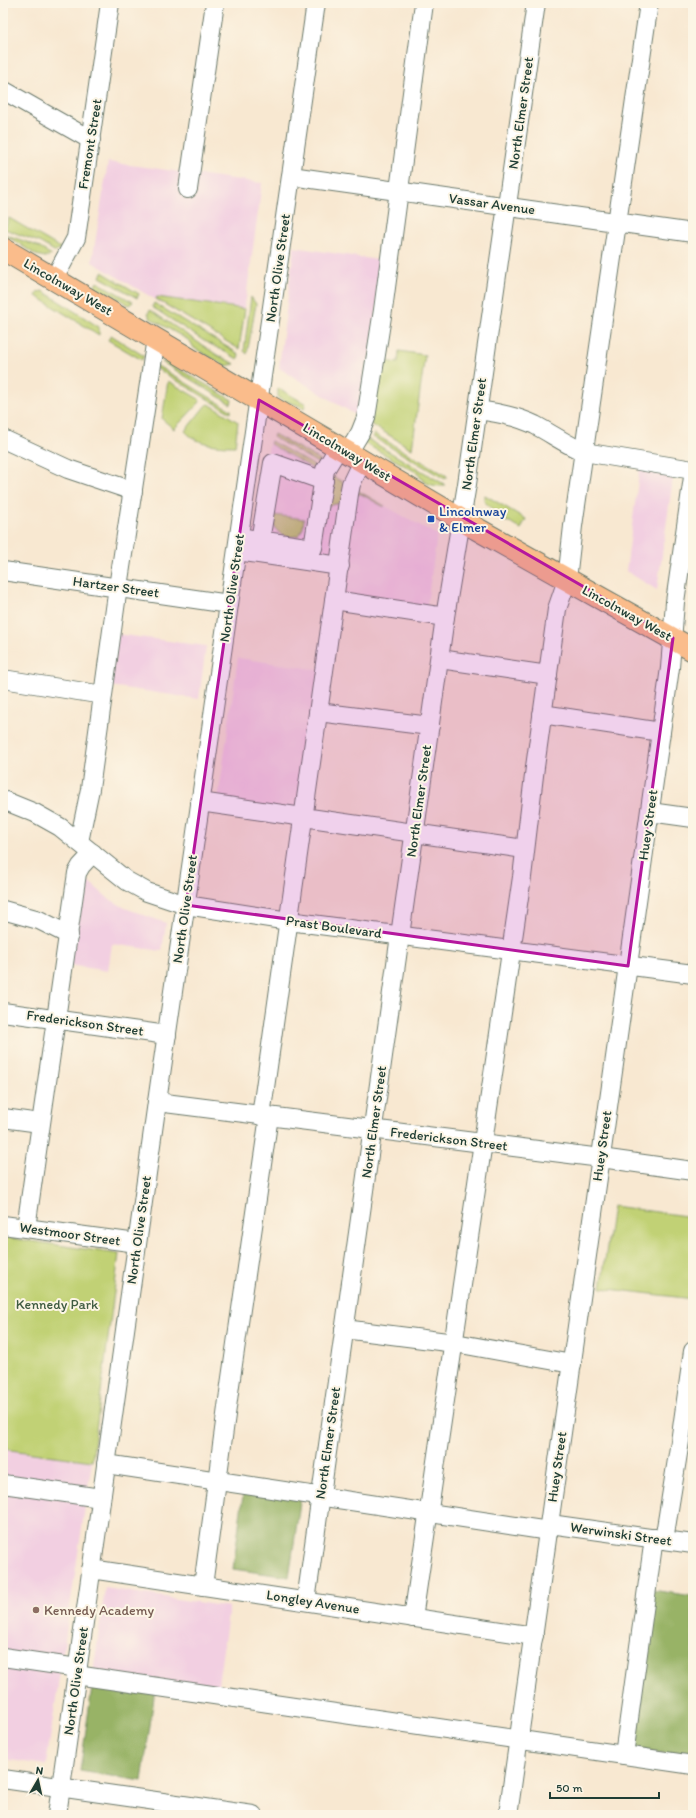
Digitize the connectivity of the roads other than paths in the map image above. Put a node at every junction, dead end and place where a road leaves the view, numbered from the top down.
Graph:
1 (110, 3) edge
2 (215, 3) edge
3 (316, 3) edge
4 (424, 3) edge
5 (536, 3) edge
6 (649, 3) edge
7 (3, 90) edge
8 (91, 140) junction
9 (291, 176) junction
10 (188, 189) dead end
11 (398, 192) junction
12 (507, 206) junction
13 (618, 223) junction
14 (693, 233) edge
15 (3, 249) edge
16 (54, 279) junction
17 (156, 338) junction
18 (259, 400) junction
19 (478, 410) junction
20 (3, 439) edge
21 (584, 452) junction
22 (350, 453) junction
23 (693, 470) edge
24 (693, 477) edge
25 (324, 481) junction
26 (133, 491) junction
27 (461, 519) junction
28 (260, 541) junction
29 (238, 544) junction
30 (688, 549) edge
31 (3, 561) edge
32 (340, 566) junction
33 (3, 571) edge
34 (54, 578) junction
35 (567, 580) junction
36 (118, 587) junction
37 (334, 600) junction
38 (229, 604) junction
39 (445, 616) junction
40 (673, 638) junction
41 (693, 650) edge
42 (440, 659) junction
43 (548, 675) junction
44 (3, 679) edge
45 (102, 694) junction
46 (318, 712) junction
47 (542, 714) junction
48 (430, 726) junction
49 (661, 732) junction
50 (3, 800) edge
51 (200, 802) junction
52 (650, 812) junction
53 (304, 817) junction
54 (693, 818) edge
55 (414, 834) junction
56 (86, 847) junction
57 (524, 850) junction
58 (186, 905) junction
59 (3, 910) edge
60 (290, 921) junction
61 (69, 935) junction
62 (401, 936) junction
63 (510, 950) junction
64 (628, 966) junction
65 (693, 974) edge
66 (3, 1012) edge
67 (57, 1019) junction
68 (167, 1035) junction
69 (157, 1102) junction
70 (265, 1116) junction
71 (3, 1118) edge
72 (40, 1123) junction
73 (373, 1130) junction
74 (482, 1143) junction
75 (600, 1158) junction
76 (693, 1171) edge
77 (3, 1224) edge
78 (26, 1228) junction
79 (137, 1244) junction
80 (344, 1329) junction
81 (454, 1343) junction
82 (693, 1351) edge
83 (572, 1364) junction
84 (106, 1464) junction
85 (217, 1480) junction
86 (10, 1485) edge
87 (320, 1496) junction
88 (101, 1498) junction
89 (428, 1512) junction
90 (549, 1527) junction
91 (659, 1539) junction
92 (693, 1544) edge
93 (91, 1569) junction
94 (203, 1586) junction
95 (306, 1600) junction
96 (413, 1618) junction
97 (534, 1636) junction
98 (3, 1657) edge
99 (77, 1672) junction
100 (520, 1740) junction
101 (624, 1755) junction
102 (693, 1765) edge
103 (3, 1779) edge
104 (61, 1787) junction
105 (149, 1807) edge
106 (57, 1815) edge
107 (253, 1815) edge
108 (508, 1815) edge

1 - 8 street, Fremont Street
2 - 10 street
3 - 9 street, North Olive Street
4 - 11 street
5 - 12 street, North Elmer Street
6 - 13 street
7 - 8 street
8 - 16 street, Fremont Street
9 - 11 street, Vassar Avenue
9 - 18 street, North Olive Street
11 - 12 street, Vassar Avenue
11 - 22 street
12 - 13 street, Vassar Avenue
12 - 19 street, North Elmer Street
13 - 14 street, Vassar Avenue
13 - 21 street
15 - 16 main road, Lincolnway West
16 - 17 main road, Lincolnway West
17 - 18 main road, Lincolnway West
17 - 26 street
18 - 22 main road, Lincolnway West
18 - 29 street, North Olive Street
19 - 21 street
19 - 27 street, North Elmer Street
20 - 26 street
21 - 23 street
21 - 35 street
22 - 25 street
22 - 27 main road, Lincolnway West
22 - 32 street
24 - 30 street, Huey Street
25 - 28 street
25 - 28 street
26 - 36 street
27 - 35 main road, Lincolnway West
27 - 39 street, North Elmer Street
28 - 29 street
29 - 32 street
29 - 38 street, North Olive Street
30 - 40 street, Huey Street
31 - 34 street
32 - 37 street
33 - 34 street, Hartzer Street
34 - 36 street, Hartzer Street
35 - 40 main road, Lincolnway West
35 - 43 street
36 - 38 street, Hartzer Street
36 - 45 street
37 - 39 street
37 - 46 street
38 - 51 street, North Olive Street
39 - 42 street, North Elmer Street
40 - 41 main road, Lincolnway West
40 - 49 street, Huey Street
42 - 43 street
42 - 48 street, North Elmer Street
43 - 47 street
44 - 45 street
45 - 56 street
46 - 48 street
46 - 53 street
47 - 49 street
47 - 57 street
48 - 55 street, North Elmer Street
49 - 52 street, Huey Street
50 - 56 street, Prast Boulevard
51 - 53 street
51 - 58 street, North Olive Street
52 - 54 street
52 - 64 street, Huey Street
53 - 55 street
53 - 60 street
55 - 57 street
55 - 62 street, North Elmer Street
56 - 58 street, Prast Boulevard
56 - 61 street
57 - 63 street
58 - 60 street, Prast Boulevard
58 - 68 street, North Olive Street
59 - 61 street
60 - 62 street, Prast Boulevard
60 - 70 street
61 - 67 street
62 - 63 street, Prast Boulevard
62 - 73 street, North Elmer Street
63 - 64 street, Prast Boulevard
63 - 74 street
64 - 65 street, Prast Boulevard
64 - 75 street, Huey Street
66 - 67 street, Frederickson Street
67 - 68 street, Frederickson Street
67 - 72 street
68 - 69 street, North Olive Street
69 - 70 street, Frederickson Street
69 - 79 street, North Olive Street
70 - 73 street, Frederickson Street
70 - 85 street
71 - 72 street
72 - 78 street
73 - 74 street, Frederickson Street
73 - 80 street, North Elmer Street
74 - 75 street, Frederickson Street
74 - 81 street
75 - 76 street, Frederickson Street
75 - 83 street, Huey Street
77 - 78 street, Westmoor Street
78 - 79 street, Westmoor Street
79 - 84 street, North Olive Street
80 - 81 street
80 - 87 street, North Elmer Street
81 - 83 street
81 - 89 street
82 - 91 street
83 - 90 street, Huey Street
84 - 85 street, Werwinski Street
84 - 88 street, North Olive Street
85 - 87 street, Werwinski Street
85 - 94 street
86 - 88 street
87 - 89 street, Werwinski Street
87 - 95 street, North Elmer Street
88 - 93 street, North Olive Street
89 - 90 street, Werwinski Street
89 - 96 street
90 - 91 street, Werwinski Street
90 - 97 street, Huey Street
91 - 92 street, Werwinski Street
91 - 101 street
93 - 94 street, Longley Avenue
93 - 99 street, North Olive Street
94 - 95 street, Longley Avenue
95 - 96 street, Longley Avenue
96 - 97 street, Longley Avenue
97 - 100 street, Huey Street
98 - 99 street
99 - 100 street
99 - 104 street, North Olive Street
100 - 101 street
100 - 108 street, Huey Street
101 - 102 street
103 - 104 street
104 - 105 street
104 - 106 street, North Olive Street
105 - 107 street

